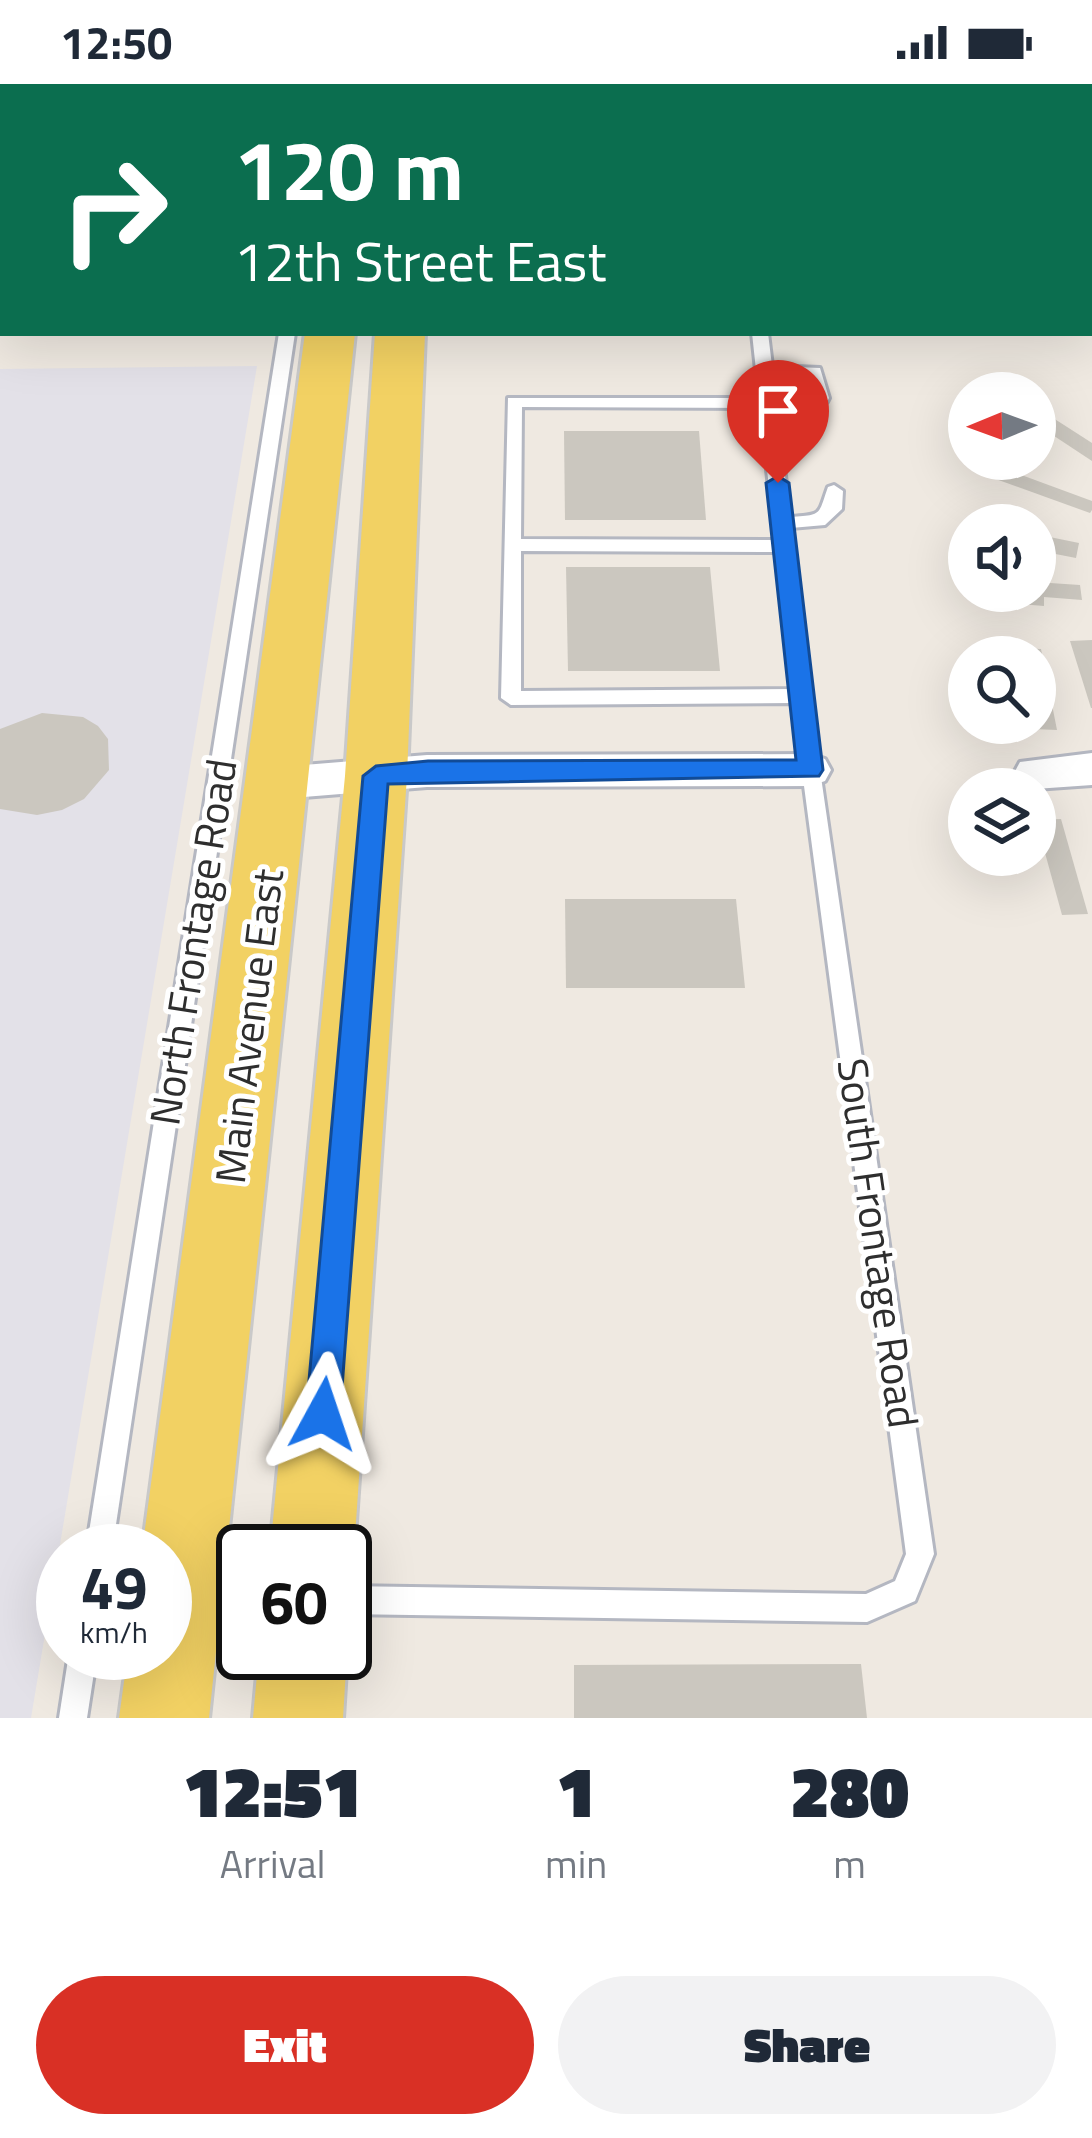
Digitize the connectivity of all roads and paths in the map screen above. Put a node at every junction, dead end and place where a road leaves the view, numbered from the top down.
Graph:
1 (286, 336) edge
2 (331, 336) edge
3 (400, 336) edge
4 (760, 336) edge
5 (765, 371) junction
6 (820, 398) dead end
7 (769, 404) junction
8 (834, 491) dead end
9 (782, 523) junction
10 (512, 545) junction
11 (784, 546) junction
12 (801, 696) junction
13 (1092, 769) edge
14 (810, 770) junction
15 (1056, 772) edge
16 (376, 776) junction
17 (279, 782) junction
18 (103, 1524) edge
19 (314, 1524) edge
20 (372, 1600) edge
21 (79, 1680) edge
22 (301, 1680) edge
23 (74, 1718) edge
24 (164, 1718) edge
25 (298, 1718) edge

1 - 18 lane, North Frontage Road
2 - 17 main road, Main Avenue East
3 - 16 main road
4 - 5 lane, South Frontage Road
5 - 6 lane
5 - 7 lane, South Frontage Road
7 - 9 lane, South Frontage Road
7 - 10 lane
8 - 9 lane
9 - 11 lane, South Frontage Road
10 - 11 lane
10 - 12 lane
11 - 12 lane, South Frontage Road
12 - 14 lane, South Frontage Road
13 - 15 street
14 - 16 street
14 - 20 lane, South Frontage Road
16 - 17 street
16 - 19 main road
17 - 24 main road, Main Avenue East
21 - 23 lane
22 - 25 main road

